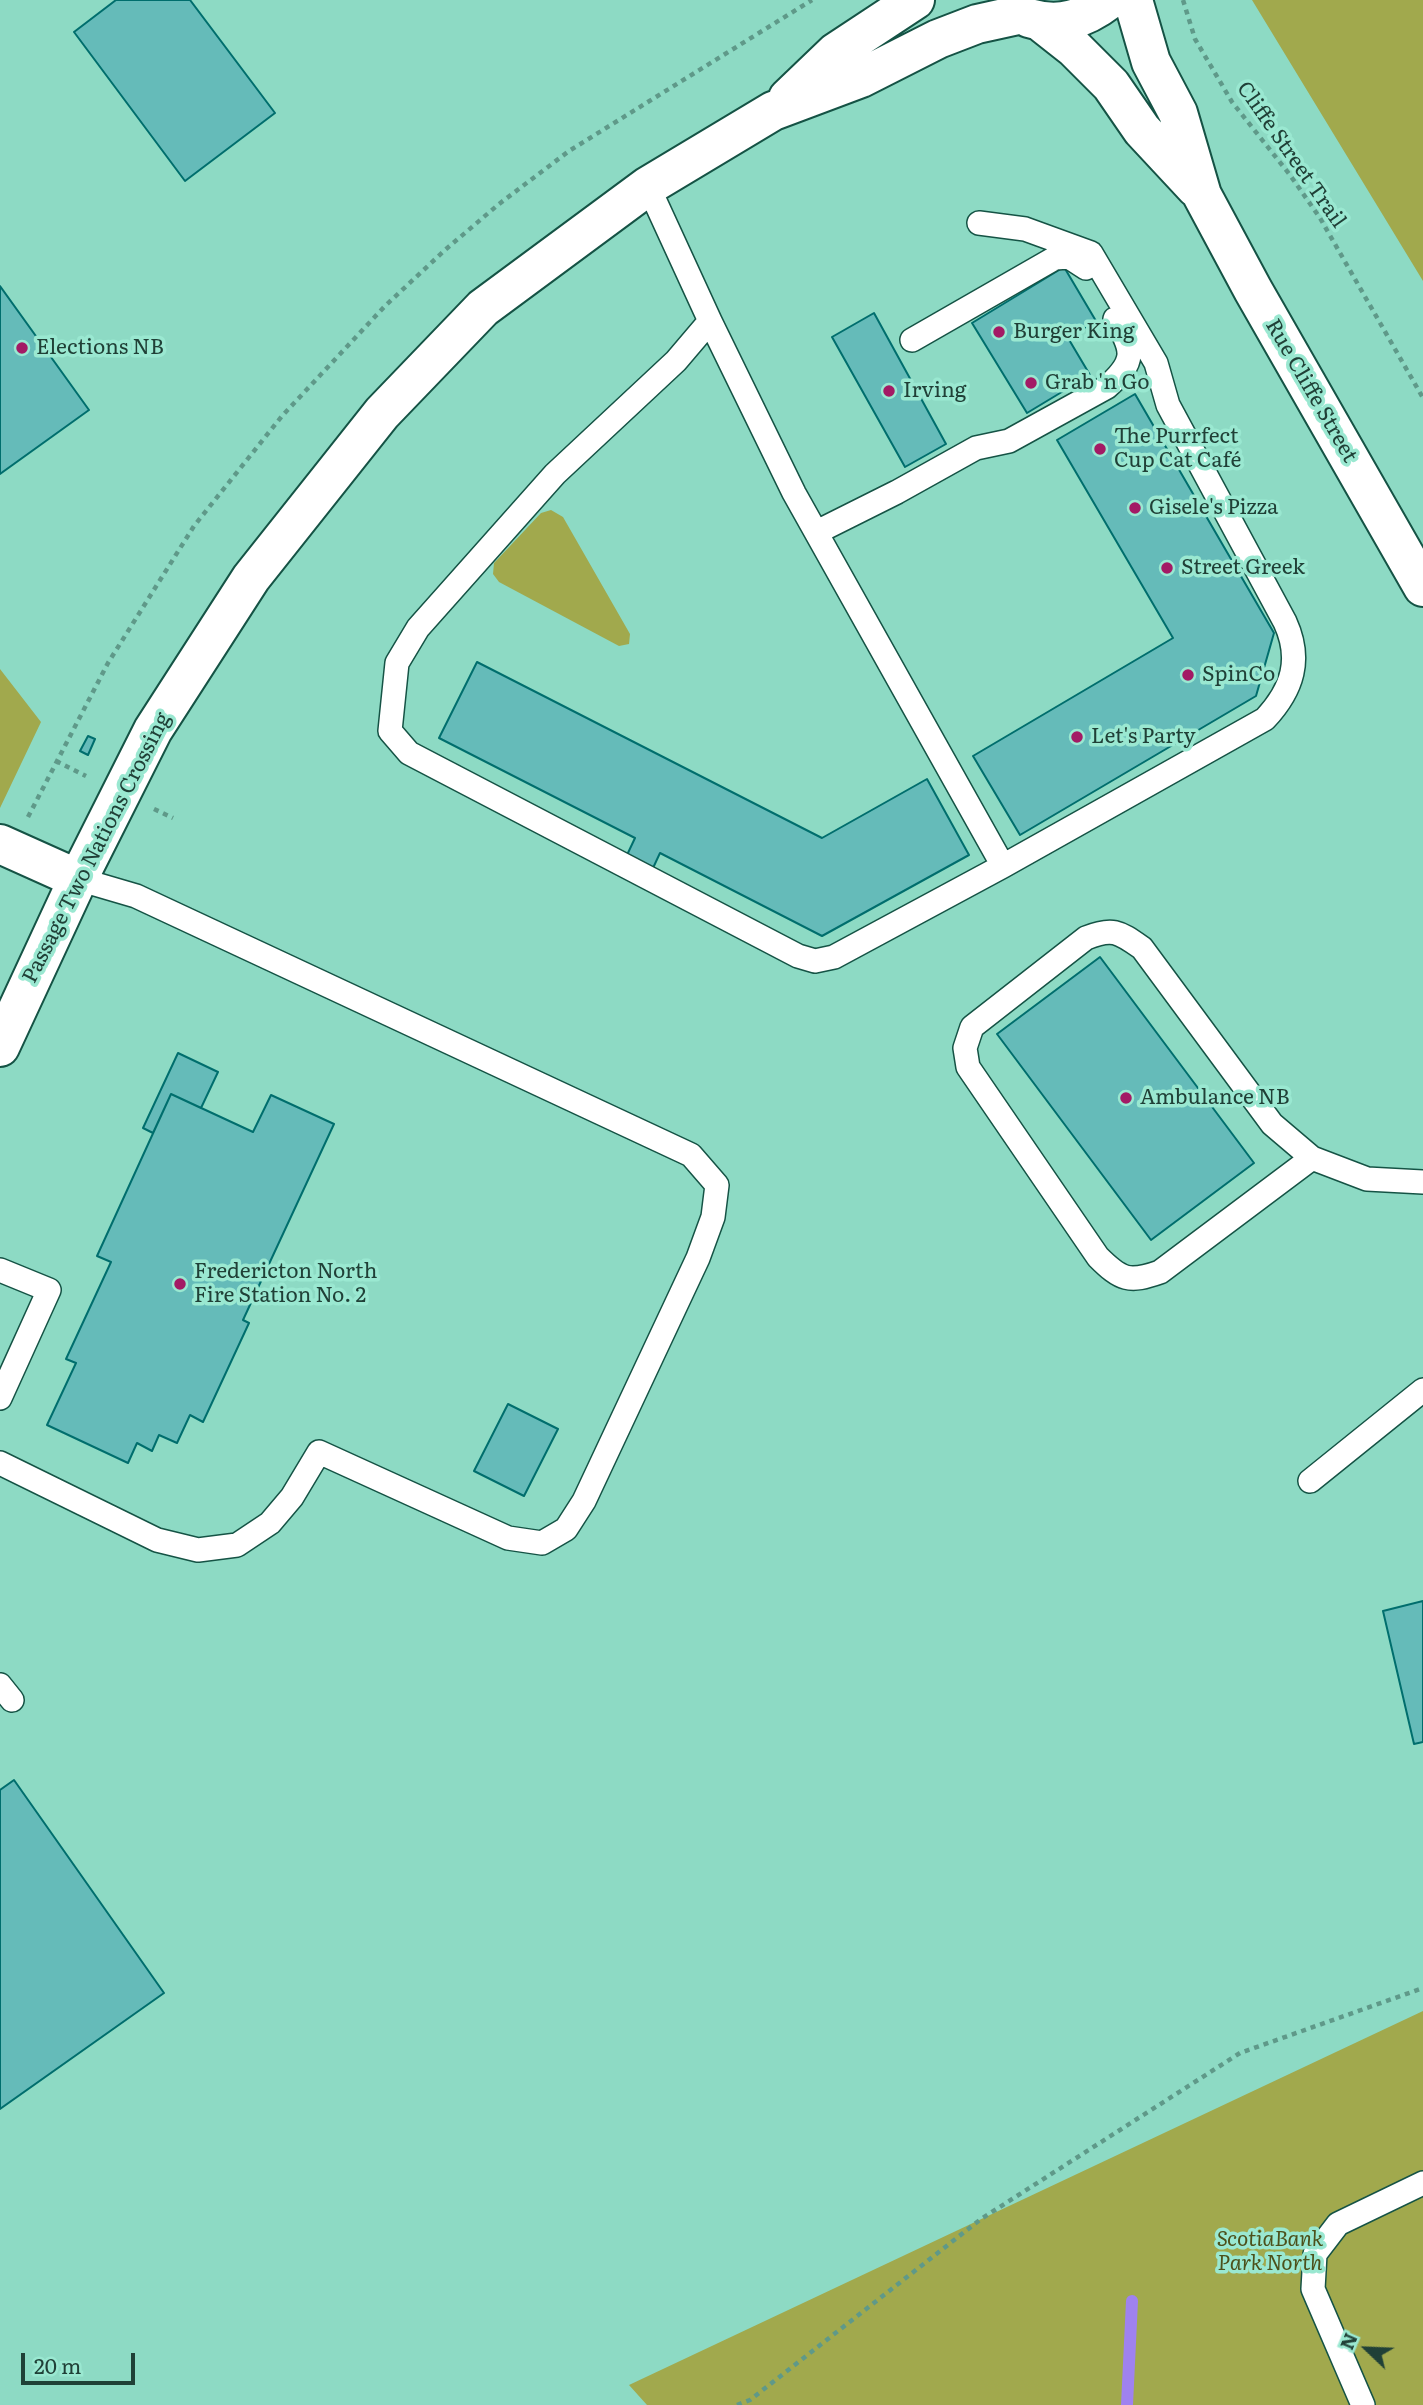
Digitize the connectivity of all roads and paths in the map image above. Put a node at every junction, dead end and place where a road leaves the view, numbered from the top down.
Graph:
1 (915, 0) edge
2 (1109, 0) edge
3 (1133, 0) edge
4 (1183, 0) edge
5 (1019, 12) edge
6 (773, 111) junction
7 (648, 186) junction
8 (1202, 195) junction
9 (979, 223) dead end
10 (710, 321) junction
11 (912, 340) dead end
12 (1423, 398) edge
13 (817, 532) junction
14 (1423, 587) edge
15 (0, 844) edge
16 (1003, 866) junction
17 (78, 879) junction
18 (0, 1047) edge
19 (1312, 1158) junction
20 (1423, 1182) edge
21 (0, 1270) edge
22 (1423, 1390) edge
23 (0, 1398) edge
24 (0, 1463) edge
25 (1310, 1481) dead end
26 (1423, 1988) edge
27 (1423, 2183) edge
28 (749, 2402) edge
29 (737, 2405) edge
30 (1363, 2405) edge

1 - 6 main road, Passage Two Nations Crossing
2 - 5 main road, Passage Two Nations Crossing
3 - 8 main road, Rue Cliffe Street
4 - 12 path, Cliffe Street Trail
5 - 6 main road, Passage Two Nations Crossing
5 - 8 main road, Rue Cliffe Street
6 - 7 main road, Passage Two Nations Crossing
7 - 10 lane
7 - 17 main road, Passage Two Nations Crossing
8 - 14 main road, Rue Cliffe Street
9 - 16 lane
10 - 13 lane
10 - 16 lane
11 - 13 lane
13 - 16 lane
15 - 17 main road
17 - 18 main road, Passage Two Nations Crossing
17 - 24 lane
19 - 19 lane
19 - 20 lane
21 - 23 lane
22 - 25 lane
26 - 28 path
27 - 30 lane
28 - 29 path

